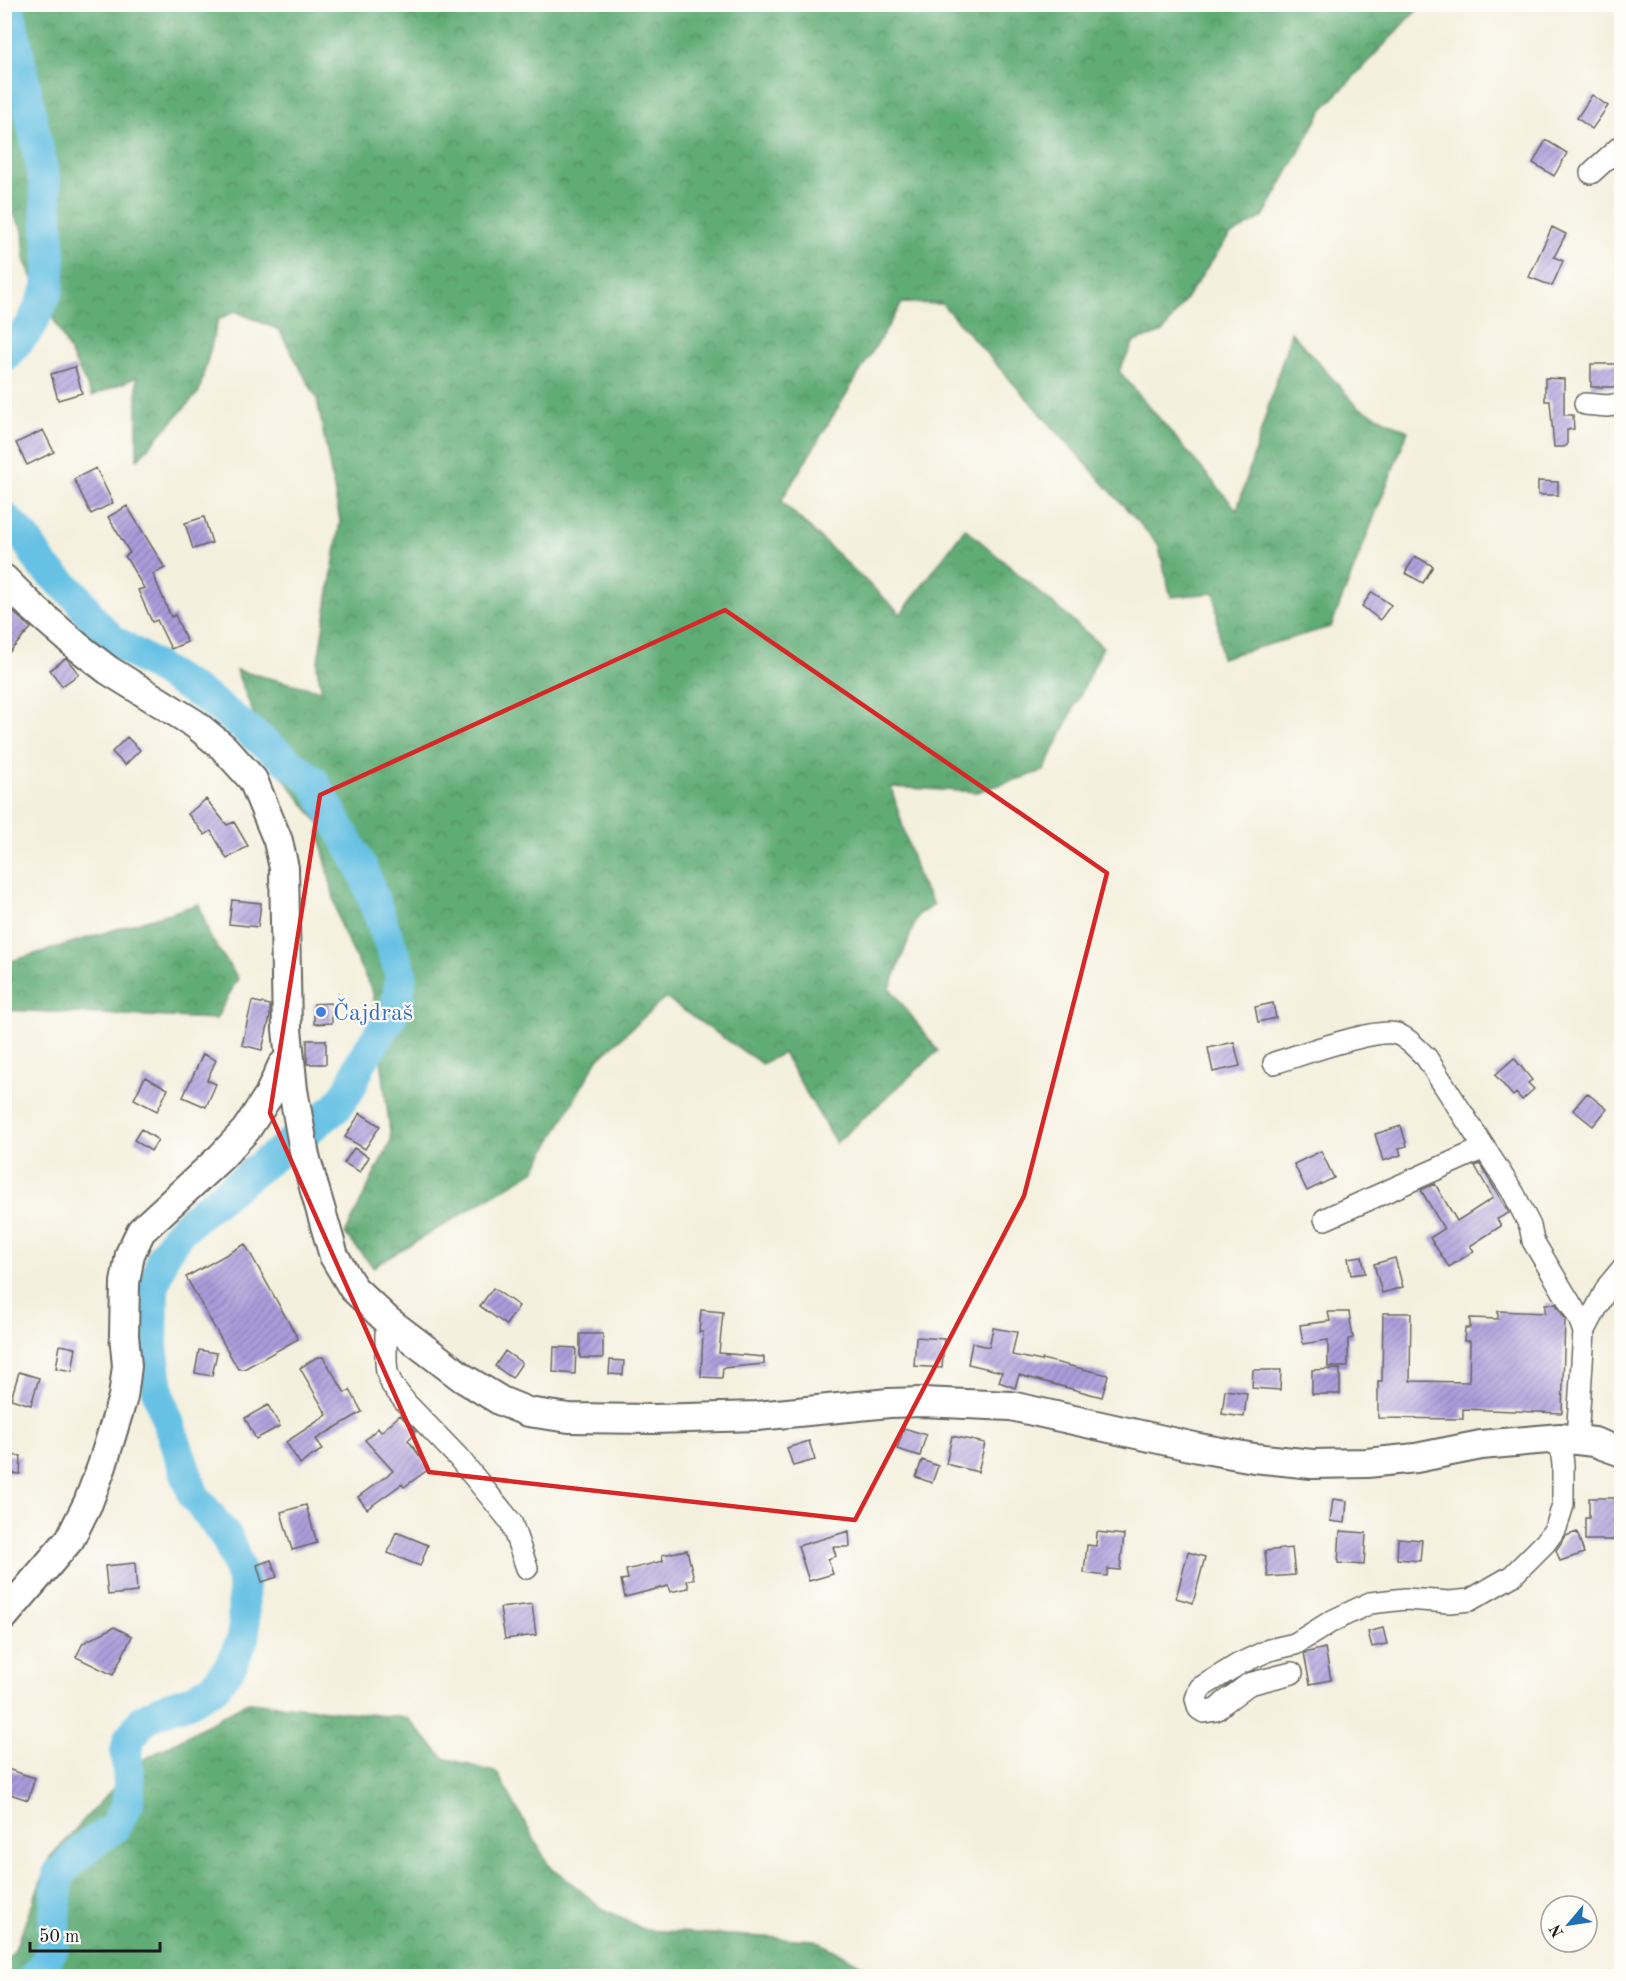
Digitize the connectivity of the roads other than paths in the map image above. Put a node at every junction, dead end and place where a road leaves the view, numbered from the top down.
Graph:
1 (1622, 145) edge
2 (1592, 173) dead end
3 (1584, 404) dead end
4 (1622, 404) edge
5 (4, 579) edge
6 (289, 1059) junction
7 (1274, 1063) dead end
8 (1484, 1148) junction
9 (1325, 1218) dead end
10 (1622, 1269) edge
11 (388, 1321) junction
12 (1584, 1332) junction
13 (1569, 1438) junction
14 (1622, 1452) edge
15 (527, 1568) dead end
16 (4, 1616) edge
17 (1292, 1673) dead end

1 - 2 street
3 - 4 street
5 - 6 main road
6 - 11 main road
6 - 16 main road
7 - 8 street
8 - 9 street
8 - 12 street
10 - 12 street
11 - 13 main road
11 - 15 street
12 - 13 street
13 - 14 main road
13 - 17 street

